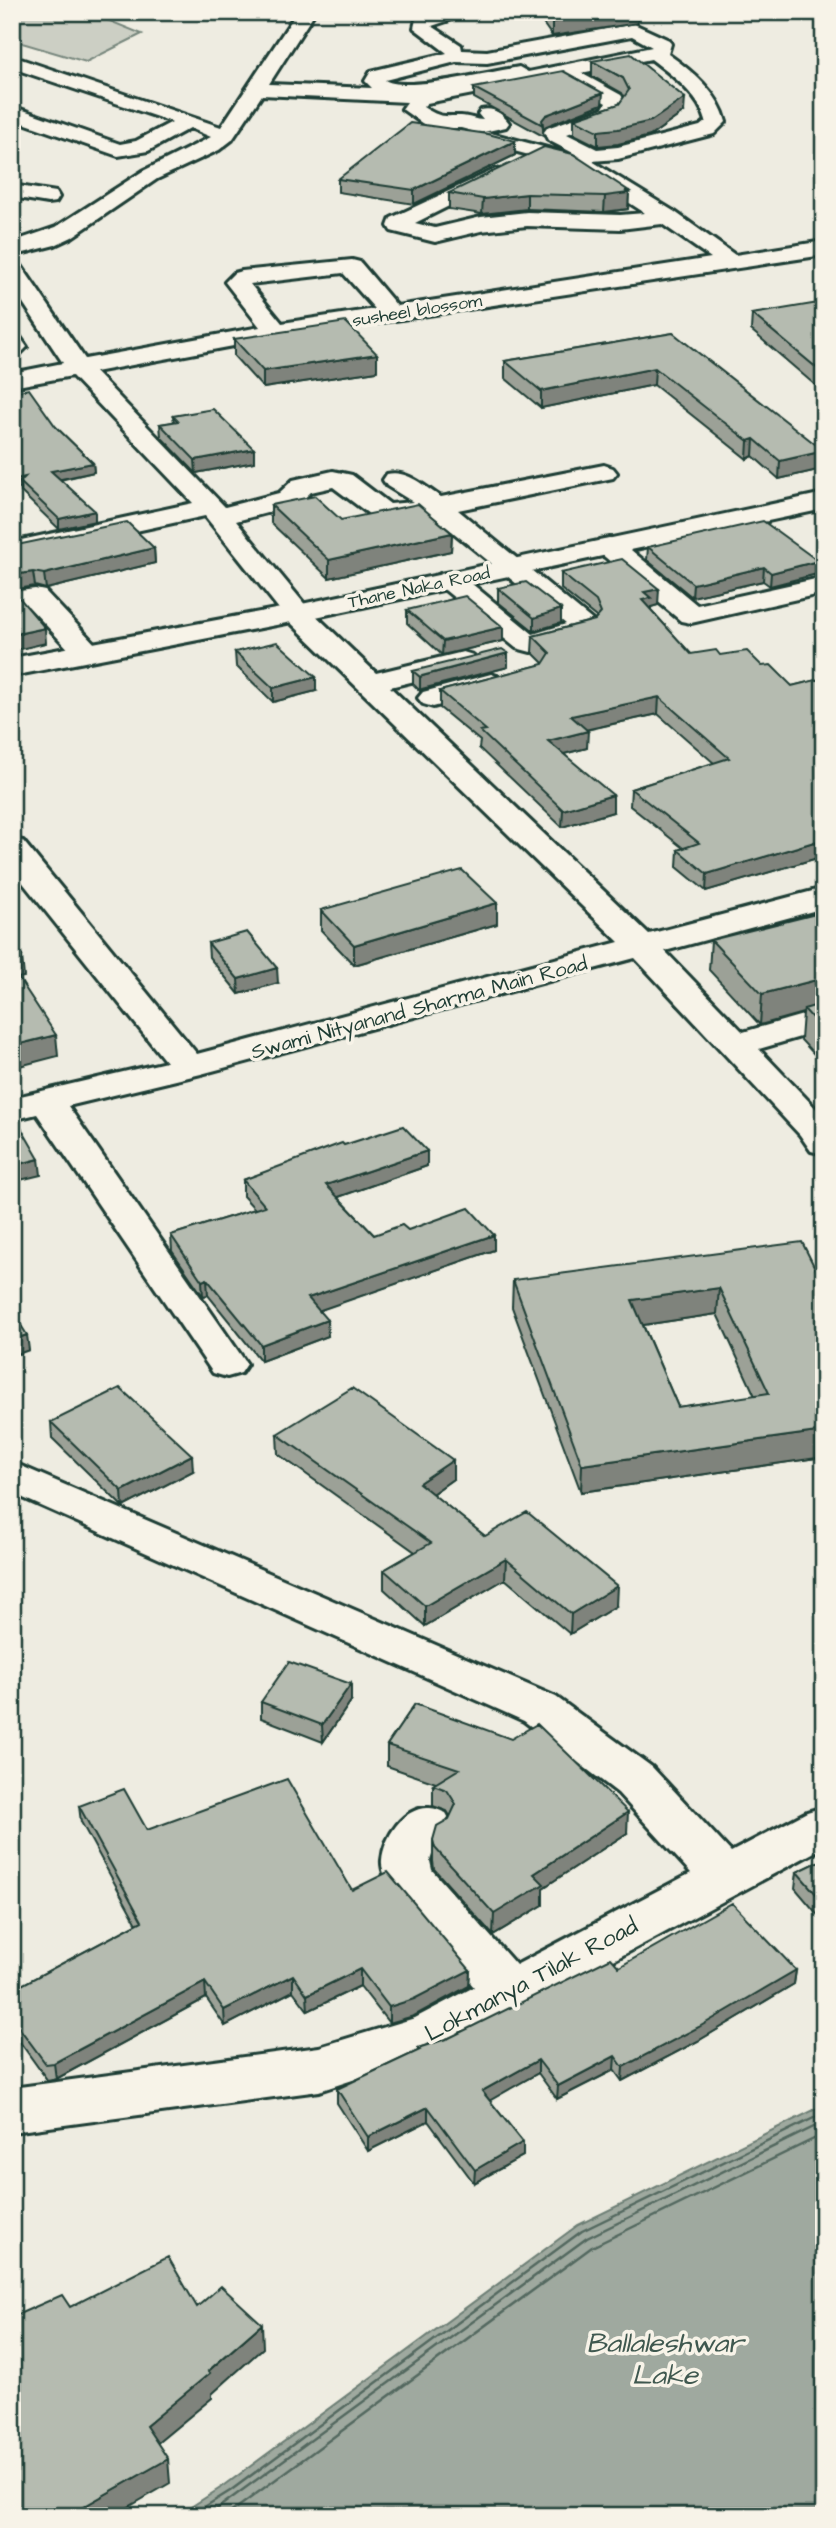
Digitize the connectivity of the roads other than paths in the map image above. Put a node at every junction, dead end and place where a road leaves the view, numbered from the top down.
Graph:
1 (306, 12) edge
2 (455, 12) edge
3 (454, 49) dead end
4 (655, 53) junction
5 (487, 57) junction
6 (12, 62) edge
7 (534, 83) junction
8 (257, 89) junction
9 (457, 93) junction
10 (421, 97) junction
11 (12, 112) edge
12 (189, 121) junction
13 (521, 121) edge
14 (225, 136) junction
15 (487, 138) edge
16 (535, 156) junction
17 (589, 169) junction
18 (12, 191) edge
19 (48, 197) dead end
20 (657, 218) junction
21 (12, 248) edge
22 (824, 248) edge
23 (732, 263) junction
24 (12, 269) edge
25 (385, 306) junction
26 (269, 322) junction
27 (12, 342) edge
28 (12, 349) edge
29 (79, 369) junction
30 (18, 375) edge
31 (604, 473) dead end
32 (396, 480) dead end
33 (824, 501) edge
34 (437, 506) junction
35 (215, 512) junction
36 (609, 546) junction
37 (12, 550) edge
38 (512, 567) junction
39 (450, 580) junction
40 (820, 586) dead end
41 (12, 600) edge
42 (297, 613) junction
43 (86, 651) junction
44 (12, 667) edge
45 (370, 683) junction
46 (433, 698) dead end
47 (12, 848) edge
48 (824, 898) edge
49 (644, 948) junction
50 (824, 1019) edge
51 (736, 1045) junction
52 (189, 1067) junction
53 (29, 1105) edge
54 (824, 1143) edge
55 (227, 1364) dead end
56 (12, 1476) edge
57 (824, 1825) edge
58 (429, 1826) dead end
59 (724, 1876) junction
60 (509, 1992) junction
61 (12, 2110) edge

1 - 8 street
2 - 3 street
4 - 5 street
4 - 7 street
4 - 17 street
5 - 7 street
5 - 7 street
6 - 12 street
7 - 9 street
7 - 17 street
8 - 10 street
8 - 14 street
9 - 10 street
9 - 10 street
9 - 13 street
11 - 12 street
12 - 14 street
14 - 21 street
15 - 16 street
16 - 17 street
16 - 20 street
17 - 20 street
18 - 19 street
20 - 23 street
22 - 23 street, susheel blossom
23 - 25 street, susheel blossom
24 - 29 street
25 - 26 street, susheel blossom
25 - 26 street
26 - 29 street, susheel blossom
27 - 28 street
29 - 30 street, susheel blossom
29 - 35 street
31 - 34 street
32 - 34 street
33 - 36 street, Thane Naka Road
34 - 35 street
34 - 38 street
35 - 37 street
35 - 42 street
36 - 38 street, Thane Naka Road
36 - 40 street
38 - 39 street, Thane Naka Road
38 - 39 street
39 - 42 street, Thane Naka Road
41 - 43 street
42 - 43 street, Thane Naka Road
42 - 45 street
43 - 44 street, Thane Naka Road
45 - 46 street
45 - 49 street
47 - 52 street
48 - 49 street, Swami Nityanand Sharma Main Road
49 - 51 street
49 - 52 street, Swami Nityanand Sharma Main Road
50 - 51 street
51 - 54 street
52 - 53 street, Swami Nityanand Sharma Main Road
53 - 55 street
56 - 59 street
57 - 59 street, Lokmanya Tilak Road
58 - 60 street
59 - 60 street, Lokmanya Tilak Road
60 - 61 street, Lokmanya Tilak Road

